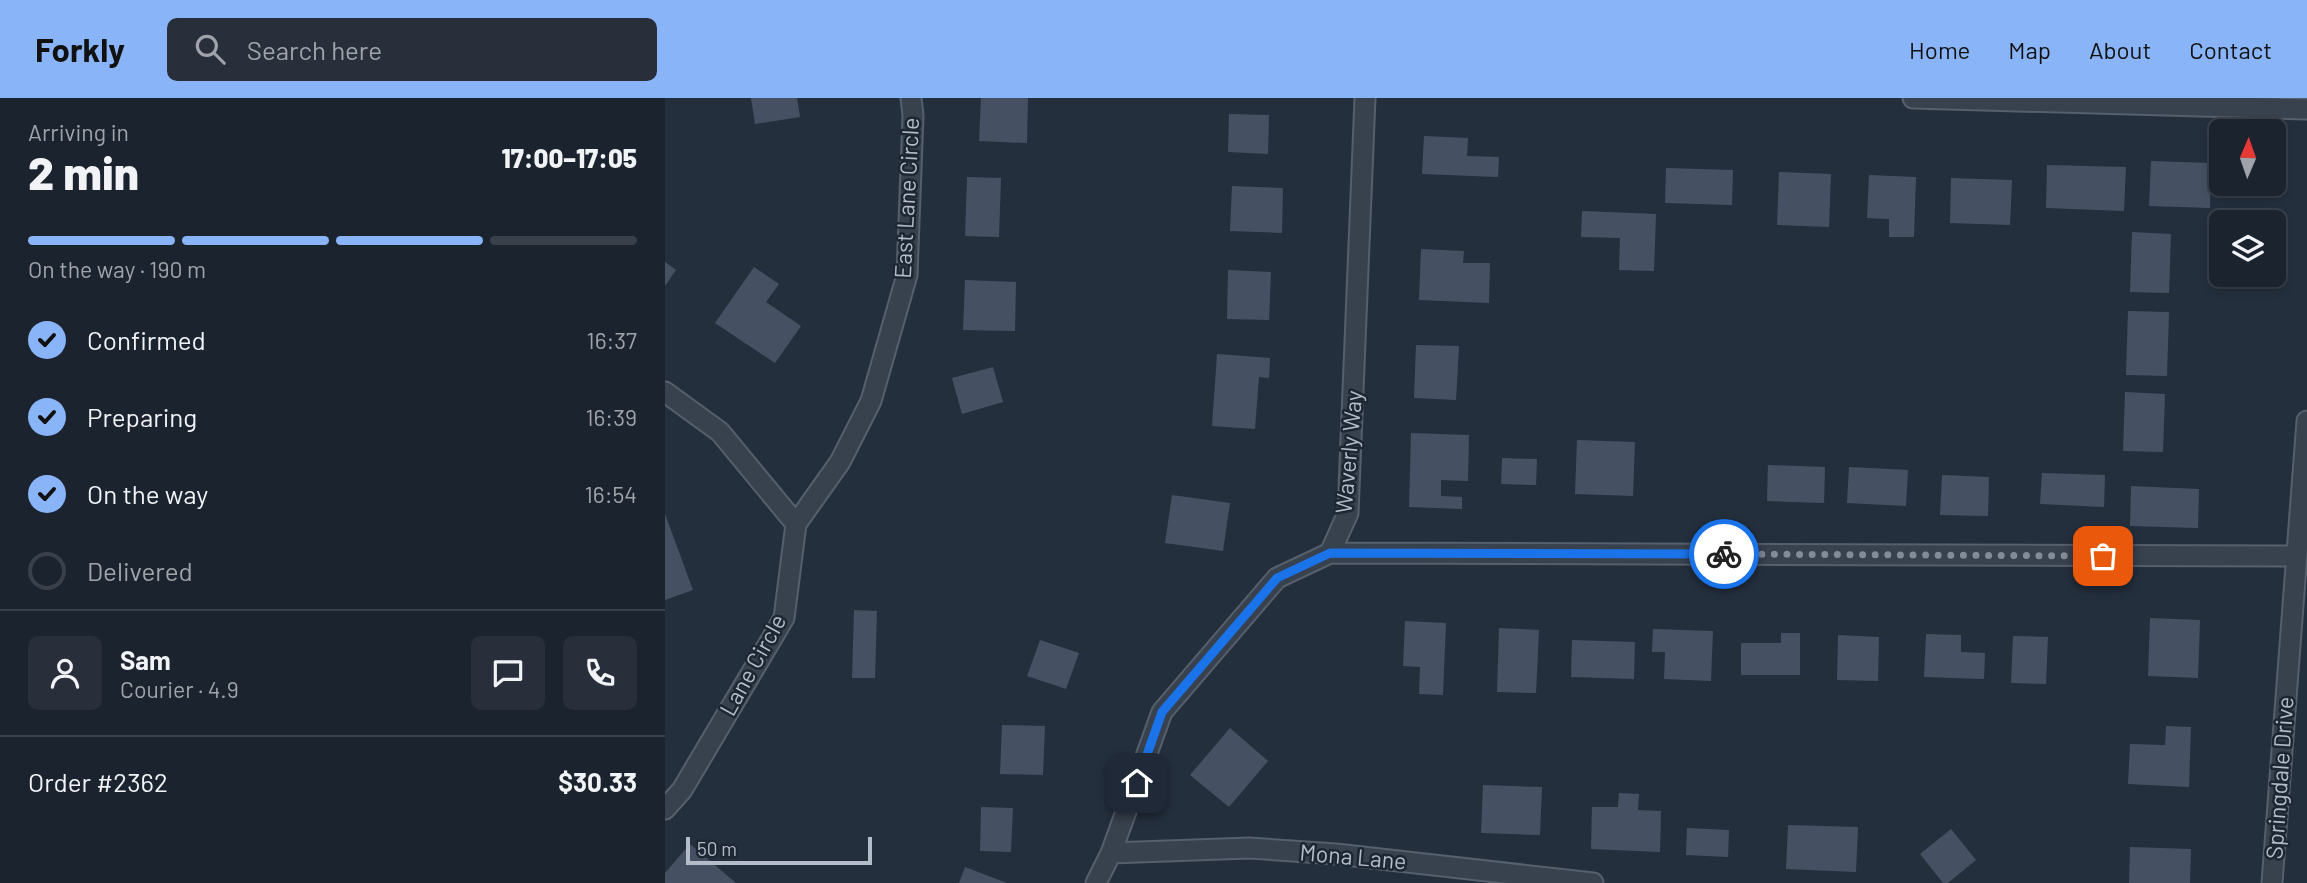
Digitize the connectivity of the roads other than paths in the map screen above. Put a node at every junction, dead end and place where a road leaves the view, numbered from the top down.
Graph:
1 (911, 98) edge
2 (1365, 98) edge
3 (1913, 98) edge
4 (2307, 109) edge
5 (665, 392) edge
6 (2307, 421) edge
7 (796, 524) junction
8 (1330, 553) junction
9 (2296, 556) junction
10 (665, 809) edge
11 (1111, 853) junction
12 (1096, 883) edge
13 (1593, 883) edge
14 (2272, 883) edge

1 - 7 street, East Lane Circle
2 - 8 street, Waverly Way
3 - 4 street
5 - 7 street
6 - 9 street, Springdale Drive
7 - 10 street, Lane Circle
8 - 9 street
8 - 11 street
9 - 14 street, Springdale Drive
11 - 12 street
11 - 13 street, Mona Lane

